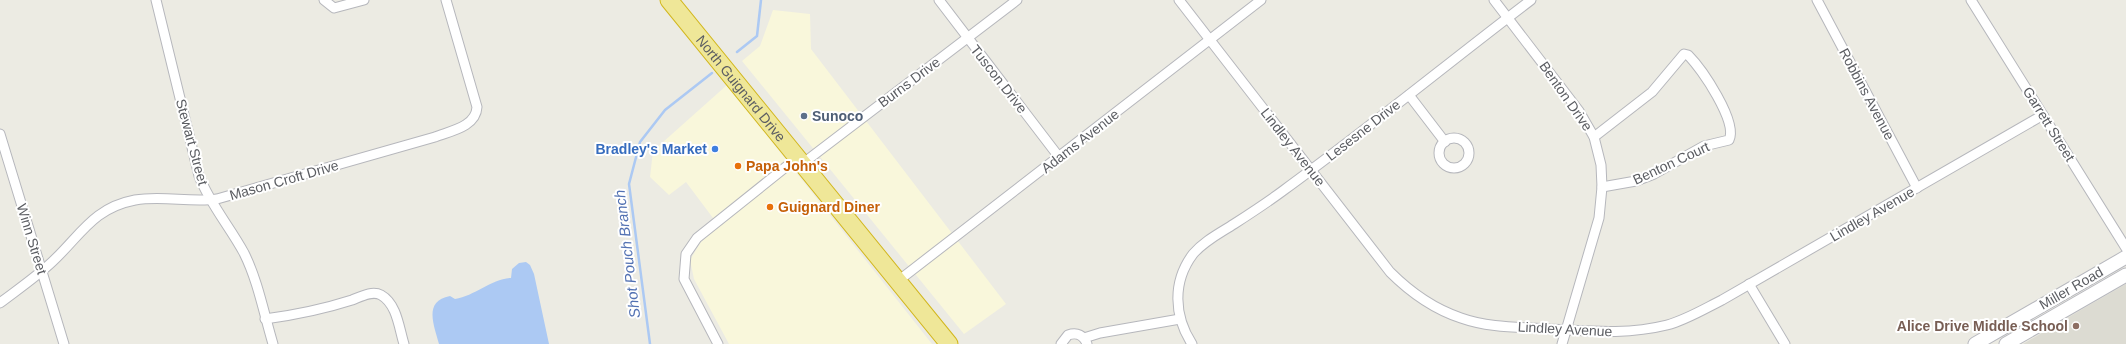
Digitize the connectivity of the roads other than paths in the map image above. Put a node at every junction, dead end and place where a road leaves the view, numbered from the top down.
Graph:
1 (156, 0) edge
2 (324, 0) edge
3 (364, 0) edge
4 (446, 0) edge
5 (669, 0) edge
6 (938, 0) edge
7 (1017, 0) edge
8 (1179, 0) edge
9 (1261, 0) edge
10 (1494, 0) edge
11 (1530, 0) edge
12 (1817, 0) edge
13 (1972, 0) edge
14 (1508, 18) junction
15 (967, 38) junction
16 (1210, 40) junction
17 (1409, 95) junction
18 (2043, 115) junction
19 (0, 134) edge
20 (1594, 137) junction
21 (1445, 142) dead end
22 (1059, 157) junction
23 (799, 161) junction
24 (1311, 170) junction
25 (1602, 187) junction
26 (1917, 188) junction
27 (210, 200) junction
28 (2126, 248) edge
29 (2126, 257) edge
30 (42, 270) junction
31 (2126, 275) edge
32 (898, 281) junction
33 (1749, 284) junction
34 (0, 303) edge
35 (266, 319) junction
36 (1180, 319) junction
37 (1566, 330) junction
38 (1086, 341) edge
39 (64, 344) edge
40 (273, 344) edge
41 (404, 344) edge
42 (718, 344) edge
43 (949, 344) edge
44 (1061, 344) edge
45 (1192, 344) edge
46 (1562, 344) edge
47 (1785, 344) edge
48 (1975, 344) edge
49 (2006, 344) edge

1 - 27 street, Stewart Street
2 - 3 street
4 - 27 street, Mason Croft Drive
5 - 23 highway, North Guignard Drive
6 - 15 street, Tuscon Drive
7 - 15 street, Burns Drive
8 - 16 street, Lindley Avenue
9 - 16 street, Adams Avenue
10 - 14 street, Benton Drive
11 - 14 street, Lesesne Drive
12 - 26 street, Robbins Avenue
13 - 18 street, Garrett Street
14 - 17 street, Lesesne Drive
14 - 20 street, Benton Drive
15 - 22 street, Tuscon Drive
15 - 23 street, Burns Drive
16 - 22 street, Adams Avenue
16 - 24 street, Lindley Avenue
17 - 21 street
17 - 24 street, Lesesne Drive
18 - 26 street, Lindley Avenue
18 - 28 street, Garrett Street
19 - 30 street, Winn Street
20 - 25 street, Benton Drive
20 - 25 street, Benton Court
22 - 32 street, Adams Avenue
23 - 32 highway, North Guignard Drive
23 - 42 street, Burns Drive
24 - 36 street, Lesesne Drive
24 - 37 street, Lindley Avenue
25 - 37 street, Benton Drive
26 - 33 street, Lindley Avenue
27 - 30 street, Mason Croft Drive
27 - 35 street, Stewart Street
29 - 48 street, Miller Road
30 - 34 street, Mason Croft Drive
30 - 39 street, Winn Street
31 - 49 street, Miller Road
32 - 43 highway, North Guignard Drive
33 - 37 street, Lindley Avenue
33 - 47 street
35 - 40 street, Stewart Street
35 - 41 street
36 - 38 street
36 - 45 street, Lesesne Drive
37 - 46 street, Benton Drive
38 - 44 street

